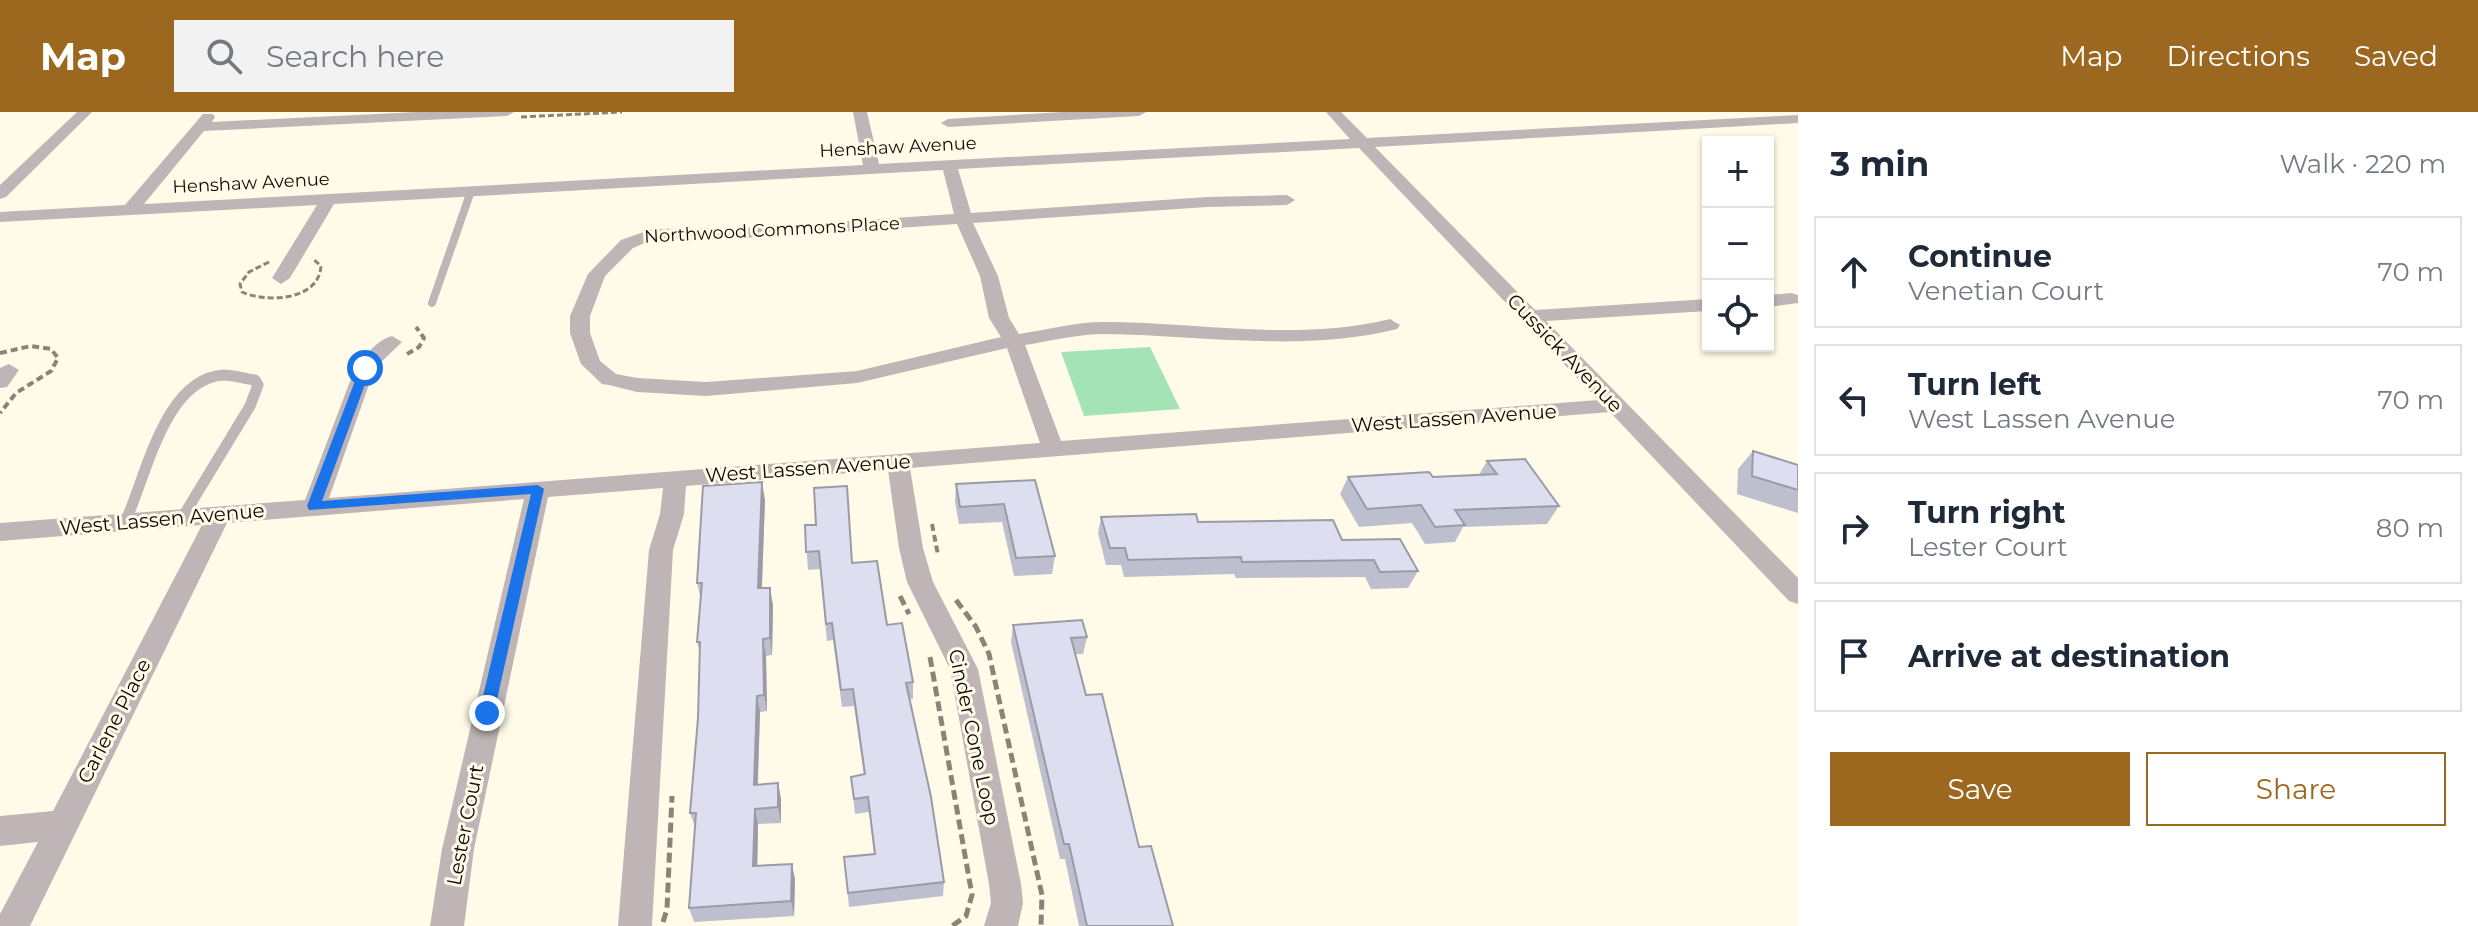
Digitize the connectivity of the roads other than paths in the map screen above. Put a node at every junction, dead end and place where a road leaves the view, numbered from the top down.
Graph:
1 (85, 112) edge
2 (212, 112) edge
3 (860, 112) edge
4 (1139, 112) edge
5 (1333, 112) edge
6 (513, 115) edge
7 (1798, 119) edge
8 (948, 123) dead end
9 (1024, 125) edge
10 (200, 127) junction
11 (1362, 143) junction
12 (1034, 160) junction
13 (949, 164) junction
14 (872, 169) junction
15 (471, 191) junction
16 (4, 196) edge
17 (329, 199) junction
18 (1287, 200) dead end
19 (130, 210) junction
20 (0, 217) edge
21 (963, 218) junction
22 (281, 278) dead end
23 (1791, 299) dead end
24 (1774, 300) edge
25 (432, 303) dead end
26 (1702, 305) edge
27 (1530, 316) junction
28 (1390, 325) dead end
29 (1013, 341) junction
30 (398, 348) road end
31 (1616, 405) junction
32 (1053, 449) junction
33 (898, 462) junction
34 (675, 479) junction
35 (538, 489) junction
36 (314, 506) junction
37 (218, 516) junction
38 (182, 518) junction
39 (125, 522) junction
40 (0, 532) edge
41 (1798, 594) edge
42 (61, 825) junction
43 (0, 831) edge
44 (12, 926) edge
45 (447, 926) edge
46 (635, 926) edge
47 (1001, 926) edge

1 - 16 street
2 - 10 street
3 - 14 street
4 - 9 street
5 - 11 street, Cussick Avenue
6 - 10 street
7 - 11 street, Henshaw Avenue
8 - 9 street
9 - 12 street
10 - 19 street
11 - 12 street, Henshaw Avenue
11 - 27 street, Cussick Avenue
12 - 13 street, Henshaw Avenue
13 - 14 street, Henshaw Avenue
13 - 21 street
14 - 15 street, Henshaw Avenue
15 - 17 street, Henshaw Avenue
15 - 25 lane
17 - 19 street, Henshaw Avenue
17 - 22 street
18 - 21 street, Northwood Commons Place
19 - 20 street, Henshaw Avenue
21 - 29 street
21 - 29 street, Northwood Commons Place
23 - 24 street
26 - 27 street
27 - 31 street, Cussick Avenue
28 - 29 street, Northwood Commons Place
29 - 32 street
30 - 36 street
31 - 32 street, West Lassen Avenue
31 - 41 street, Cussick Avenue
32 - 33 street, West Lassen Avenue
33 - 34 street, West Lassen Avenue
33 - 47 street, Cinder Cone Loop
34 - 35 street, West Lassen Avenue
34 - 46 street
35 - 36 street, West Lassen Avenue
35 - 45 street, Lester Court
36 - 37 street, West Lassen Avenue
37 - 38 street, West Lassen Avenue
37 - 42 street, Carlene Place
38 - 39 street, West Lassen Avenue
38 - 39 lane
39 - 40 street, West Lassen Avenue
42 - 43 street
42 - 44 street, Carlene Place

